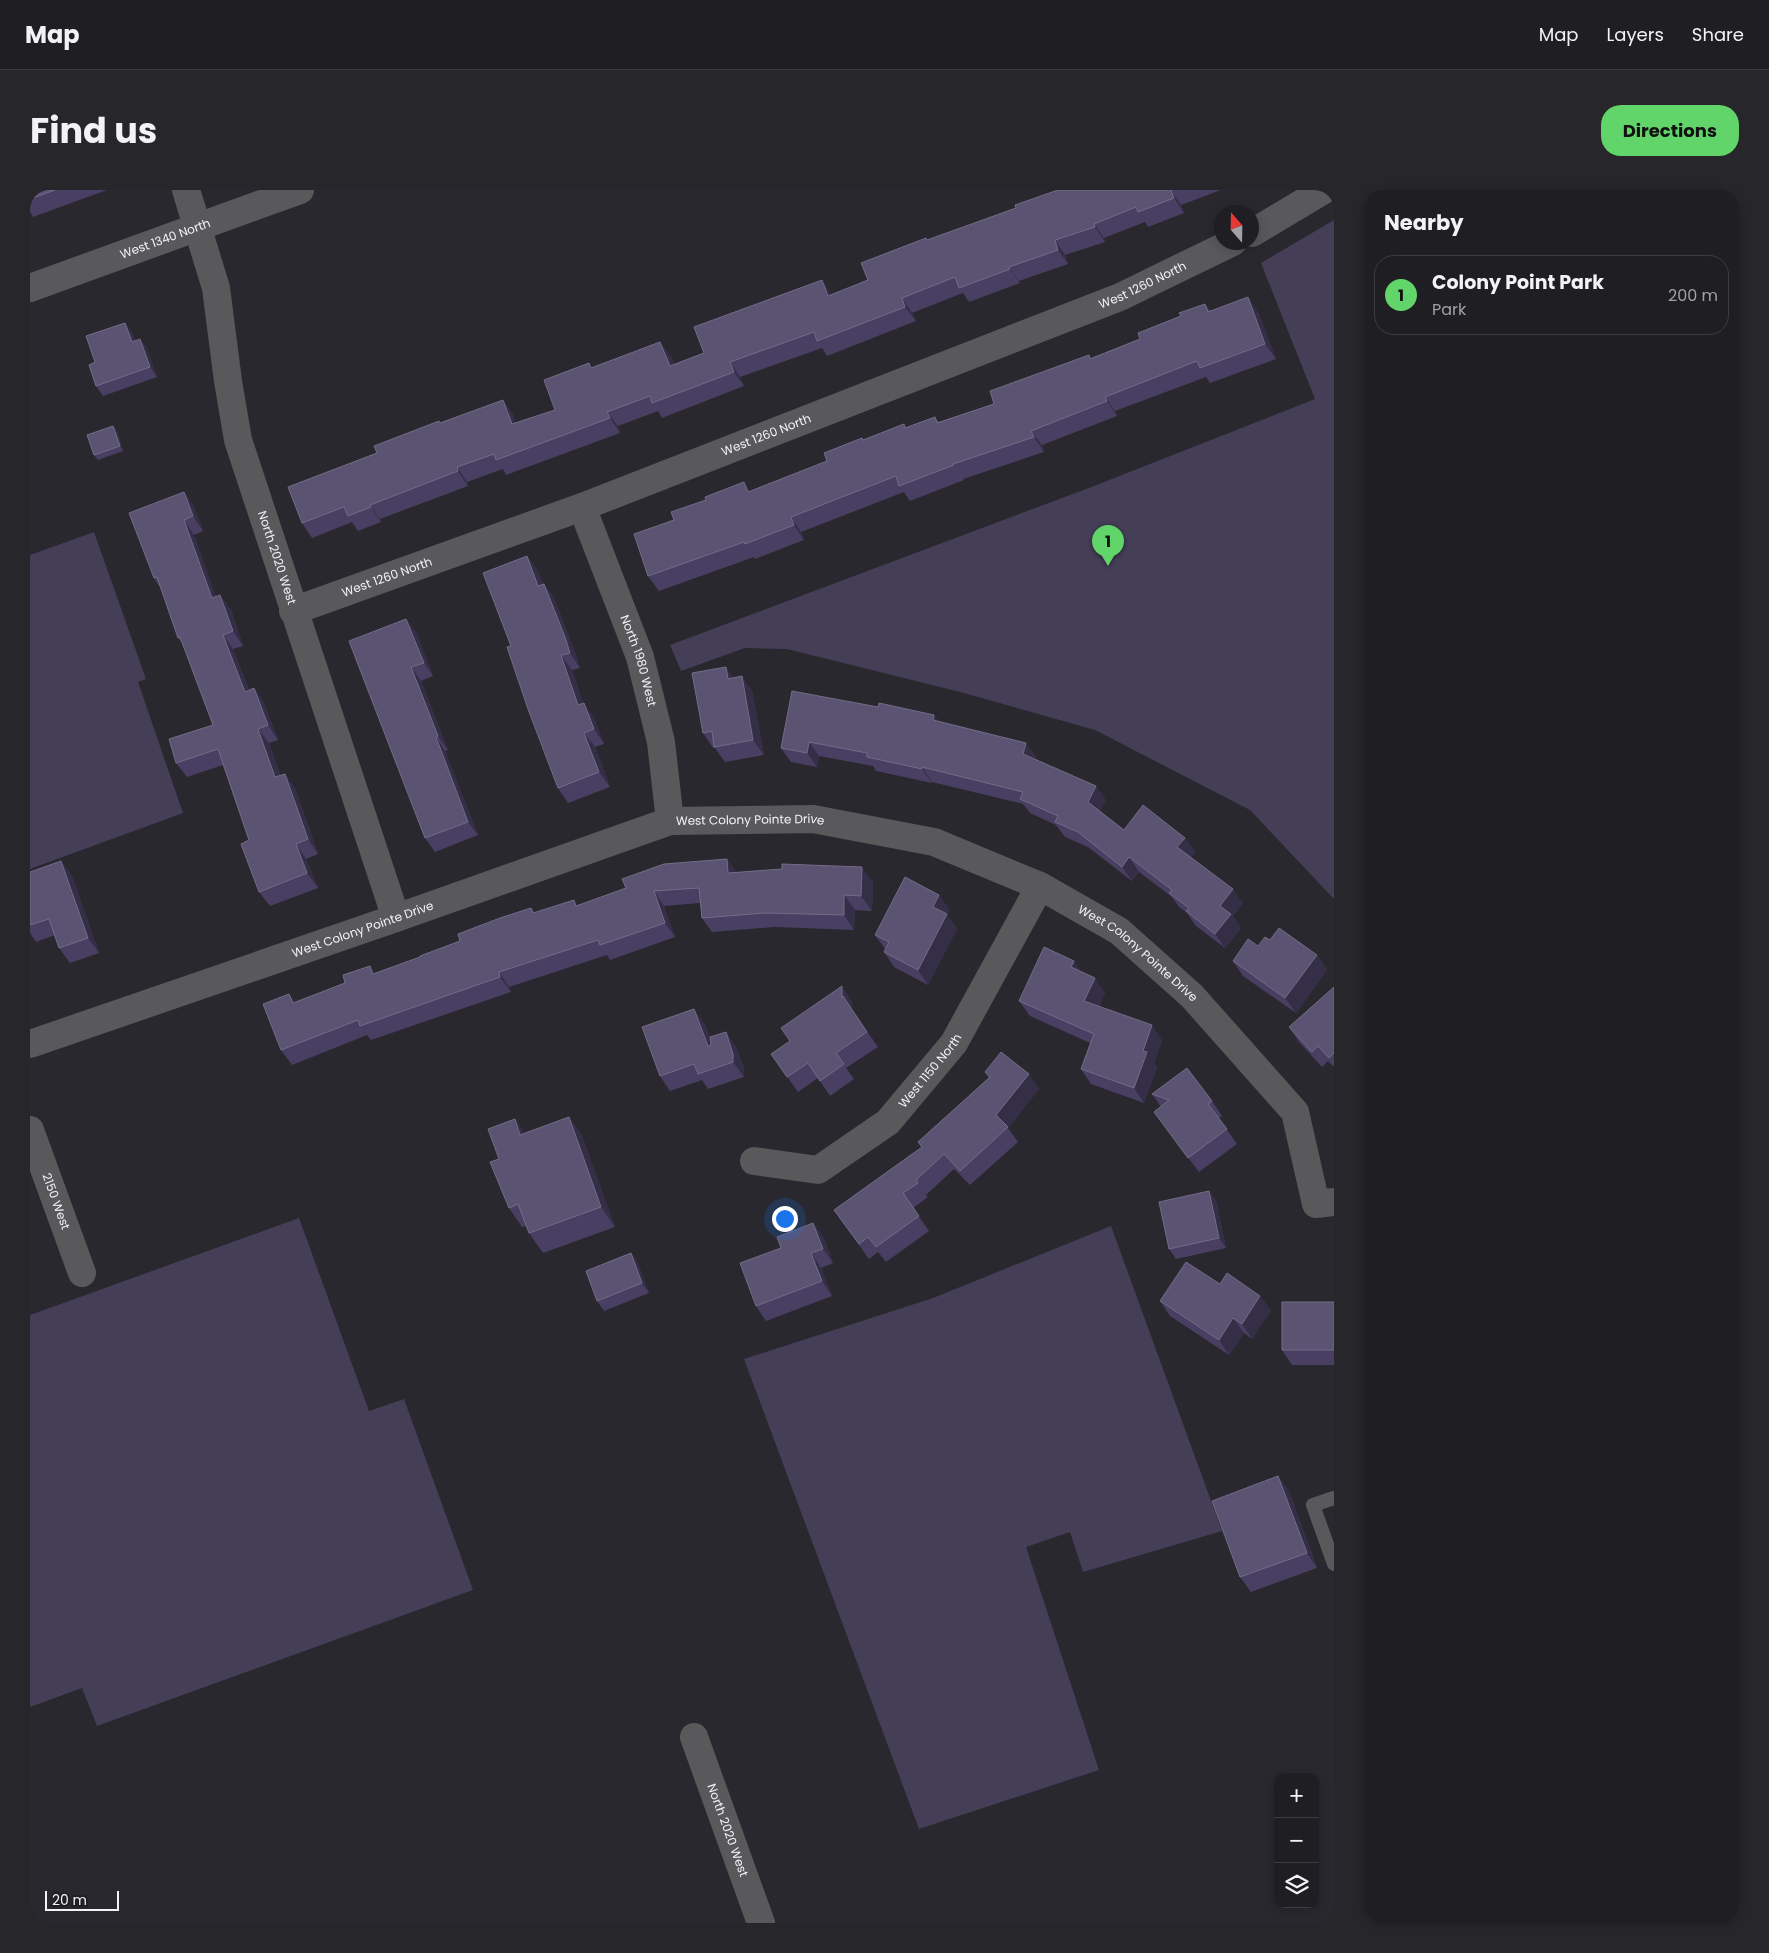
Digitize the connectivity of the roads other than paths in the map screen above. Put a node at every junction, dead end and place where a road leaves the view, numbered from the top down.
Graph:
1 (186, 190) edge
2 (300, 190) edge
3 (1324, 190) edge
4 (197, 228) junction
5 (1259, 229) edge
6 (1217, 250) edge
7 (30, 288) edge
8 (582, 507) junction
9 (294, 611) junction
10 (670, 821) junction
11 (1040, 886) junction
12 (396, 918) junction
13 (30, 1044) edge
14 (30, 1130) edge
15 (754, 1161) dead end
16 (1334, 1202) edge
17 (82, 1273) dead end
18 (1334, 1498) edge
19 (1334, 1564) edge
20 (694, 1736) dead end
21 (761, 1923) edge

1 - 4 street, North 2020 West
2 - 4 street, West 1340 North
3 - 5 street
4 - 7 street, West 1340 North
4 - 9 street, North 2020 West
6 - 8 street, West 1260 North
8 - 9 street, West 1260 North
8 - 10 street, North 1980 West
9 - 12 street, North 2020 West
10 - 11 street, West Colony Pointe Drive
10 - 12 street, West Colony Pointe Drive
11 - 15 street, West 1150 North
11 - 16 street, West Colony Pointe Drive
12 - 13 street, West Colony Pointe Drive
14 - 17 street, 2150 West
18 - 19 lane
20 - 21 street, North 2020 West

